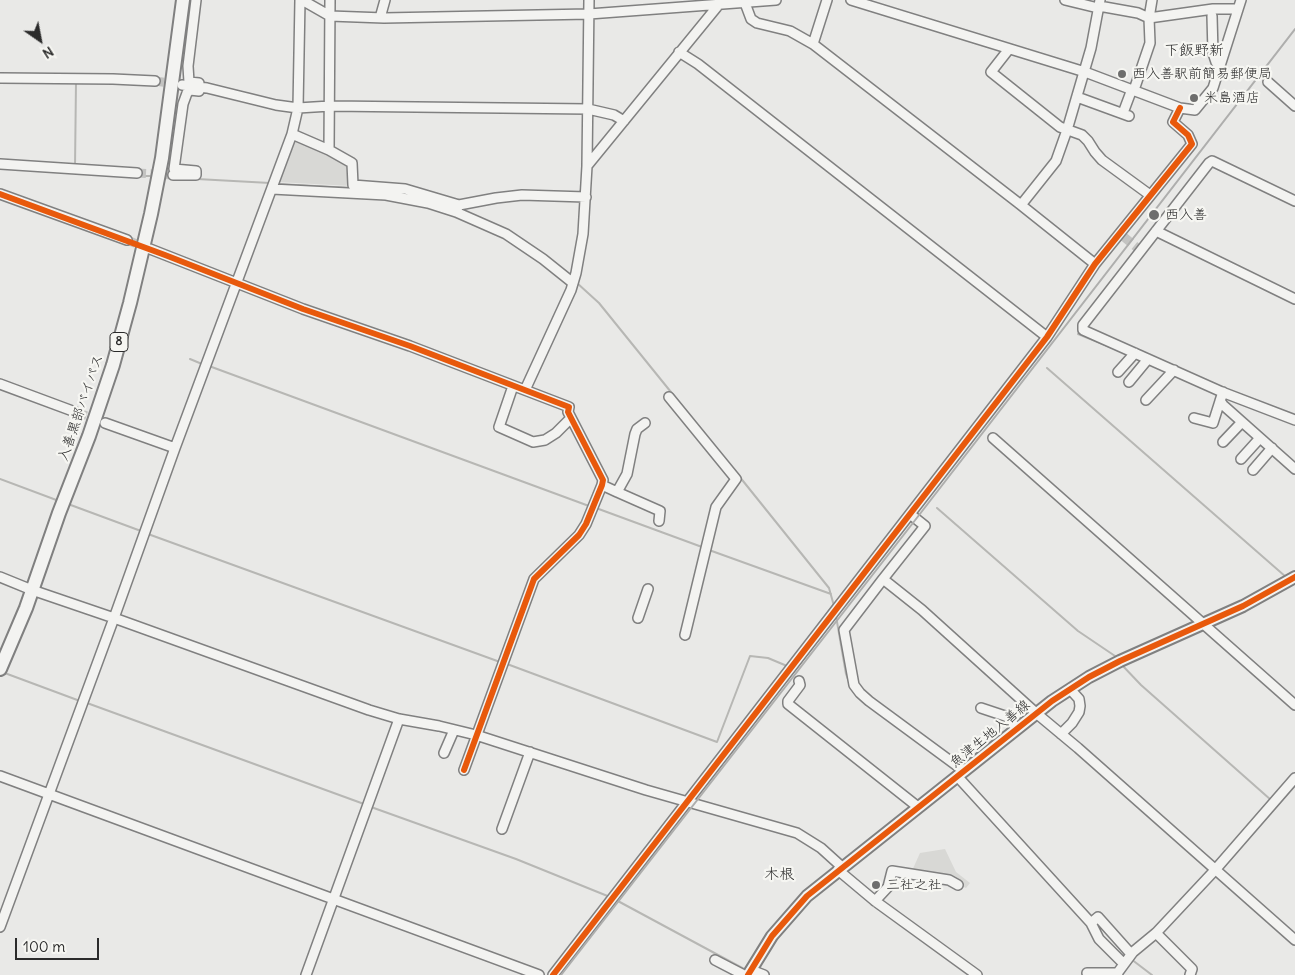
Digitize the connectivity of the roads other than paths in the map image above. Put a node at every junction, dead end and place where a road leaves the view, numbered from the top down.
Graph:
1 (184, 0) edge
2 (196, 0) edge
3 (301, 0) edge
4 (330, 0) edge
5 (386, 0) edge
6 (589, 0) edge
7 (776, 0) edge
8 (827, 0) edge
9 (851, 0) edge
10 (1064, 0) edge
11 (1152, 0) edge
12 (862, 1) edge
13 (721, 2) edge
14 (745, 2) junction
15 (1099, 5) edge
16 (1240, 5) edge
17 (1213, 9) edge
18 (589, 14) junction
19 (330, 16) junction
20 (380, 18) junction
21 (1149, 18) junction
22 (813, 44) junction
23 (1009, 49) junction
24 (679, 52) junction
25 (1220, 68) junction
26 (1085, 72) junction
27 (0, 78) edge
28 (155, 81) tunnel mouth
29 (1268, 82) dead end
30 (182, 85) tunnel mouth
31 (1133, 90) junction
32 (220, 91) junction
33 (1077, 97) junction
34 (330, 106) junction
35 (1295, 106) edge
36 (298, 108) junction
37 (1180, 108) junction
38 (588, 109) junction
39 (624, 121) junction
40 (1067, 130) junction
41 (292, 134) junction
42 (329, 150) junction
43 (0, 164) edge
44 (587, 166) junction
45 (137, 173) tunnel mouth
46 (173, 174) tunnel mouth
47 (272, 189) junction
48 (0, 194) edge
49 (1150, 195) junction
50 (586, 197) junction
51 (1294, 200) edge
52 (1021, 205) junction
53 (1139, 207) junction
54 (458, 209) junction
55 (1156, 231) junction
56 (127, 240) tunnel mouth
57 (150, 249) tunnel mouth
58 (1095, 264) junction
59 (1085, 279) junction
60 (573, 283) junction
61 (237, 284) junction
62 (1295, 299) edge
63 (1047, 337) junction
64 (1135, 353) junction
65 (1148, 359) junction
66 (1174, 370) junction
67 (1118, 372) dead end
68 (1129, 382) dead end
69 (0, 384) edge
70 (513, 386) junction
71 (525, 390) junction
72 (669, 397) dead end
73 (1222, 397) junction
74 (1146, 400) dead end
75 (78, 413) tunnel mouth
76 (571, 418) junction
77 (1194, 418) dead end
78 (1295, 420) edge
79 (1242, 422) junction
80 (106, 423) tunnel mouth
81 (645, 423) dead end
82 (993, 438) dead end
83 (1260, 438) junction
84 (1223, 442) dead end
85 (175, 448) junction
86 (1272, 448) junction
87 (1241, 459) dead end
88 (1295, 469) edge
89 (1253, 470) dead end
90 (602, 485) junction
91 (617, 492) junction
92 (910, 514) junction
93 (659, 520) dead end
94 (0, 577) edge
95 (1295, 577) edge
96 (883, 579) junction
97 (648, 589) dead end
98 (32, 590) junction
99 (114, 618) junction
100 (638, 618) dead end
101 (1204, 624) junction
102 (685, 636) dead end
103 (0, 669) edge
104 (799, 681) dead end
105 (1070, 689) junction
106 (1295, 705) edge
107 (982, 708) dead end
108 (1036, 713) junction
109 (399, 719) junction
110 (1016, 728) junction
111 (454, 730) junction
112 (1062, 734) junction
113 (476, 735) junction
114 (530, 752) junction
115 (444, 753) dead end
116 (464, 770) dead end
117 (960, 773) junction
118 (0, 776) edge
119 (1295, 778) edge
120 (49, 794) junction
121 (688, 802) junction
122 (918, 807) junction
123 (502, 829) dead end
124 (840, 869) junction
125 (1216, 870) junction
126 (958, 885) dead end
127 (334, 898) junction
128 (875, 901) junction
129 (1091, 923) junction
130 (0, 927) edge
131 (1156, 932) junction
132 (1295, 940) edge
133 (1131, 954) junction
134 (715, 960) dead end
135 (1124, 964) junction
136 (748, 973) edge
137 (1087, 973) dead end
138 (1117, 974) edge
139 (306, 975) edge
140 (539, 975) edge
141 (553, 975) edge
142 (764, 975) edge
143 (977, 975) edge
144 (1190, 975) edge

1 - 98 highway, 入善黒部バイパス / 8
2 - 32 street
3 - 19 street
3 - 36 street
4 - 19 street
5 - 20 street
6 - 18 street
7 - 14 street
8 - 22 street
9 - 12 street
10 - 15 street
11 - 21 street
12 - 23 street
13 - 14 street
13 - 18 street
13 - 24 street
14 - 22 street
15 - 21 street
15 - 26 street
16 - 17 street
16 - 25 street
17 - 21 street
17 - 25 street
18 - 20 street
18 - 38 street
19 - 20 street
19 - 34 street
21 - 31 street
22 - 52 street
23 - 26 street
23 - 40 street
24 - 39 street
24 - 63 street
25 - 37 street
26 - 31 street
26 - 33 street
27 - 28 street
29 - 35 street
30 - 32 street
31 - 33 street
31 - 37 street
32 - 36 street
32 - 46 street
33 - 40 street
34 - 36 street
34 - 38 street
34 - 42 street
36 - 41 street
37 - 49 street
38 - 39 street
38 - 44 street
39 - 44 street
40 - 49 street
40 - 52 street
41 - 42 street
41 - 47 street
42 - 54 street
43 - 45 street
44 - 50 street
47 - 54 street
47 - 61 street
48 - 56 street
49 - 53 street
50 - 54 street
50 - 60 street
51 - 55 street
52 - 58 street
53 - 58 street
53 - 59 street
54 - 60 street
55 - 62 street
55 - 64 street
57 - 61 street
58 - 59 street
59 - 63 street
60 - 71 street
61 - 70 street
61 - 85 street
63 - 92 street
64 - 65 street
64 - 67 street
65 - 66 street
65 - 68 street
66 - 73 street
66 - 74 street
69 - 75 street
70 - 71 street
70 - 76 street
71 - 76 street
72 - 102 street
73 - 77 street
73 - 78 street
73 - 79 street
76 - 90 street
79 - 83 street
79 - 84 street
80 - 85 street
81 - 91 street
82 - 101 street
83 - 86 street
83 - 87 street
85 - 99 street
86 - 88 street
86 - 89 street
90 - 91 street
90 - 113 street
91 - 93 street
92 - 96 street
92 - 121 street
94 - 98 street
95 - 101 main road, 魚津生地入善線
96 - 108 street
96 - 117 street
97 - 100 street
98 - 99 street
98 - 103 highway, 入善黒部バイパス / 8
99 - 109 street
99 - 120 street
101 - 105 main road, 魚津生地入善線
101 - 106 street
104 - 122 street
105 - 108 main road, 魚津生地入善線
105 - 112 street
107 - 110 street
108 - 110 main road, 魚津生地入善線
108 - 112 street
109 - 111 street
109 - 127 street
110 - 117 main road, 魚津生地入善線
111 - 113 street
111 - 115 street
112 - 125 street
113 - 114 street
113 - 116 street
114 - 121 street
114 - 123 street
117 - 122 main road, 魚津生地入善線
117 - 129 street
118 - 120 street
119 - 125 street
120 - 127 street
120 - 130 street
121 - 124 street
121 - 141 street
122 - 124 main road, 魚津生地入善線
124 - 128 street
124 - 136 main road, 魚津生地入善線
125 - 131 street
125 - 132 street
126 - 128 street
127 - 139 street
127 - 140 street
128 - 143 street
129 - 133 street
129 - 135 street
131 - 133 street
131 - 144 street
133 - 135 street
134 - 136 street
135 - 138 street
136 - 142 street
137 - 138 street

